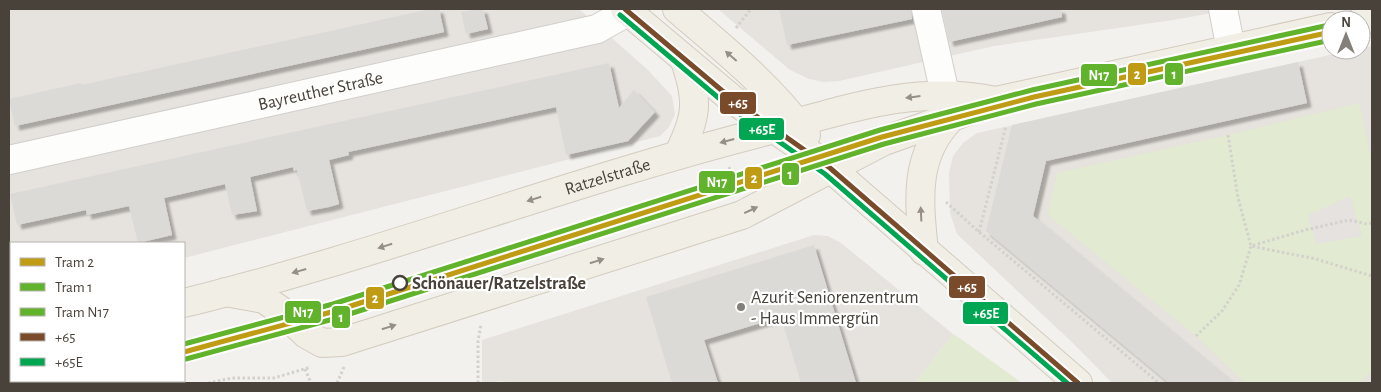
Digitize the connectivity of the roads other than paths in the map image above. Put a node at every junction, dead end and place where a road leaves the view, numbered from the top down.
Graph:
1 (677, 9) edge
2 (926, 9) edge
3 (1223, 9) edge
4 (627, 10) edge
5 (1321, 29) edge
6 (1231, 49) junction
7 (685, 61) junction
8 (948, 106) junction
9 (785, 126) junction
10 (678, 155) junction
11 (9, 160) edge
12 (830, 168) junction
13 (924, 251) junction
14 (225, 292) junction
15 (185, 303) edge
16 (1078, 383) edge

9 -> 1 main road
2 - 8 street
3 - 6 street
4 - 7 main road
4 - 11 street, Bayreuther Straße
5 - 6 main road, Ratzelstraße
6 - 8 main road, Ratzelstraße
7 - 9 main road
7 - 10 main road
8 -> 9 main road, Ratzelstraße
8 - 12 main road, Ratzelstraße
13 -> 8 main road
9 -> 10 main road, Ratzelstraße
9 - 12 main road
10 -> 14 main road, Ratzelstraße
12 - 13 main road
14 -> 12 main road, Ratzelstraße
13 - 16 main road
14 - 15 main road, Ratzelstraße

